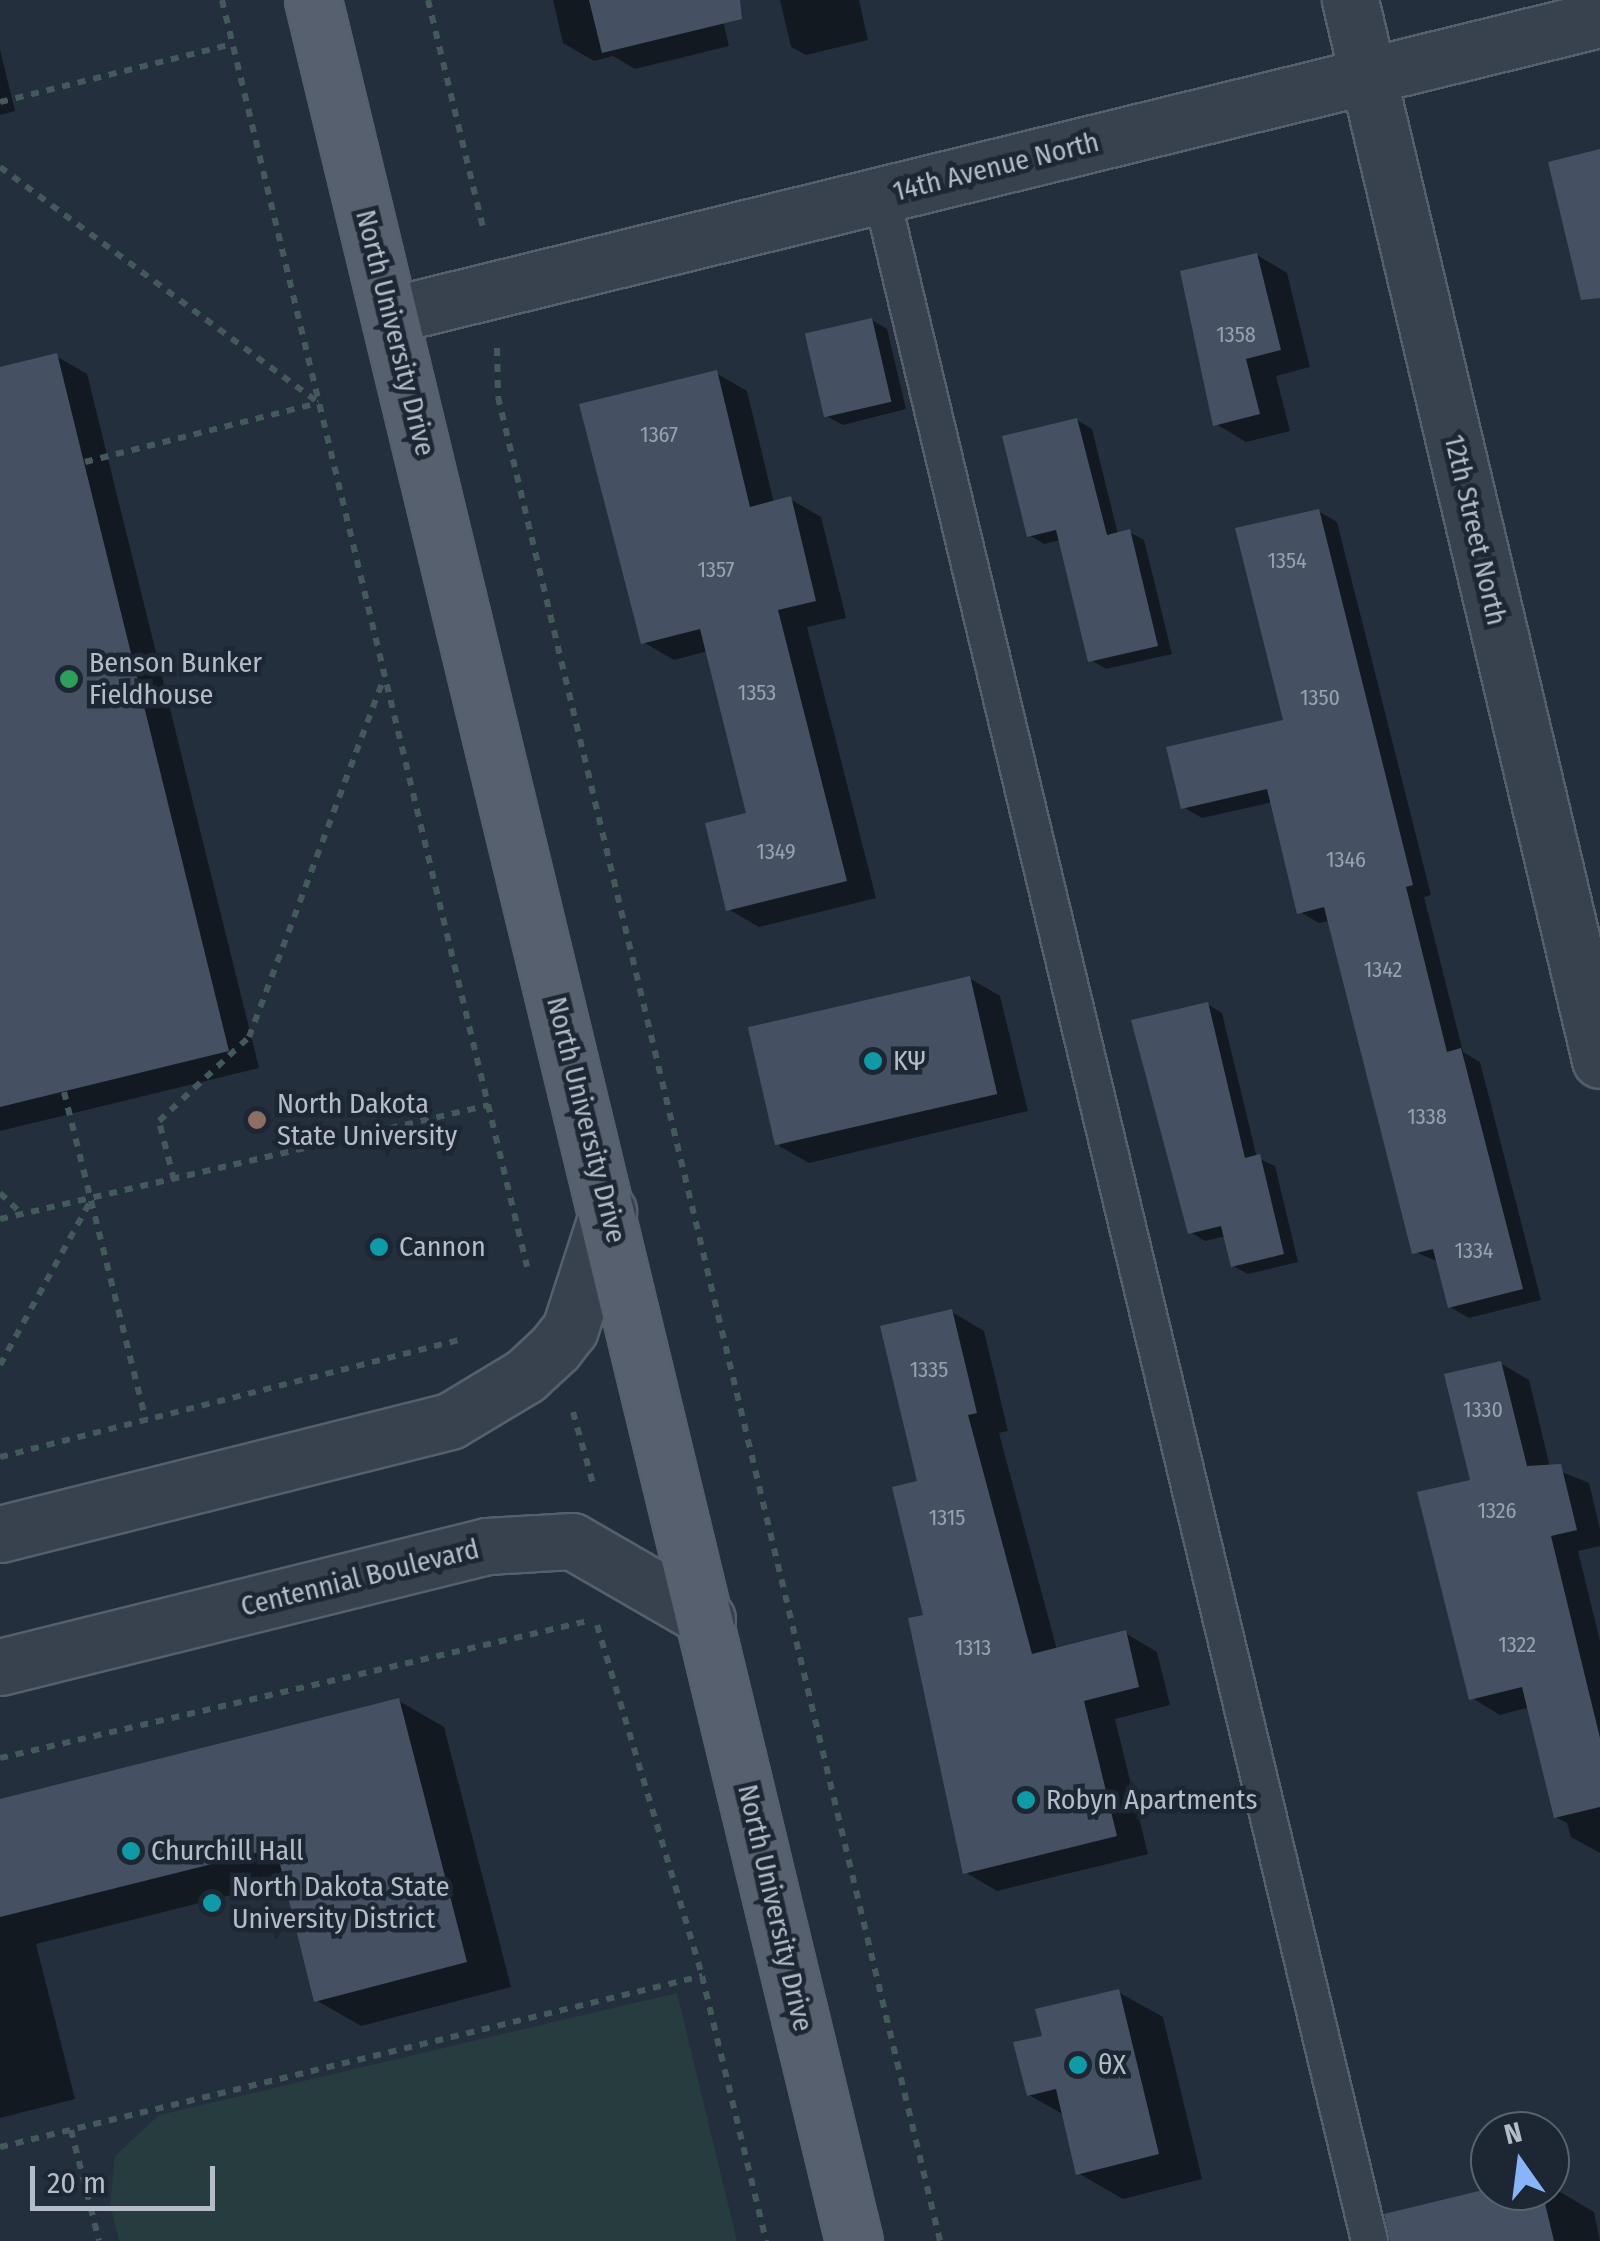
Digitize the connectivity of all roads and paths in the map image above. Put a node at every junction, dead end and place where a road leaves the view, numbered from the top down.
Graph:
1 (222, 0) edge
2 (314, 0) edge
3 (428, 0) edge
4 (1350, 0) edge
5 (1600, 19) edge
6 (232, 44) junction
7 (1368, 76) junction
8 (0, 102) edge
9 (0, 167) edge
10 (881, 195) junction
11 (496, 290) junction
12 (391, 315) junction
13 (319, 403) junction
14 (85, 462) dead end
15 (384, 675) junction
16 (1600, 1060) edge
17 (64, 1092) dead end
18 (489, 1105) junction
19 (174, 1180) junction
20 (0, 1194) edge
21 (92, 1199) junction
22 (608, 1212) junction
23 (22, 1214) junction
24 (0, 1219) edge
25 (477, 1336) dead end
26 (555, 1348) junction
27 (0, 1365) edge
28 (146, 1420) junction
29 (0, 1456) edge
30 (0, 1534) edge
31 (617, 1567) junction
32 (707, 1619) junction
33 (0, 1667) edge
34 (0, 1758) edge
35 (702, 1976) junction
36 (71, 2130) junction
37 (0, 2147) edge
38 (99, 2241) edge
39 (766, 2241) edge
40 (854, 2241) edge
41 (940, 2241) edge
42 (1369, 2241) edge

1 - 6 path
2 - 12 main road, North University Drive
3 - 11 path
4 - 7 street, 12th Street North
5 - 7 street, 14th Avenue North
6 - 8 path
6 - 13 path
7 - 10 street, 14th Avenue North
7 - 16 street, 12th Street North
9 - 13 path
10 - 11 street, 14th Avenue North
10 - 42 lane
11 - 12 street, 14th Avenue North
11 - 41 path
12 - 22 main road, North University Drive
13 - 14 path
13 - 15 path
15 - 18 path
15 - 19 path
17 - 21 path
18 - 19 path
18 - 26 path
19 - 21 path
20 - 23 path
21 - 23 path
21 - 27 path
21 - 28 path
22 - 26 street
22 - 32 main road, North University Drive
23 - 24 path
25 - 28 path
26 - 30 street
26 - 31 path
28 - 29 path
31 - 32 street, Centennial Boulevard
31 - 33 street, Centennial Boulevard
32 - 40 main road, North University Drive
34 - 35 path
35 - 36 path
35 - 39 path
36 - 37 path
36 - 38 path

